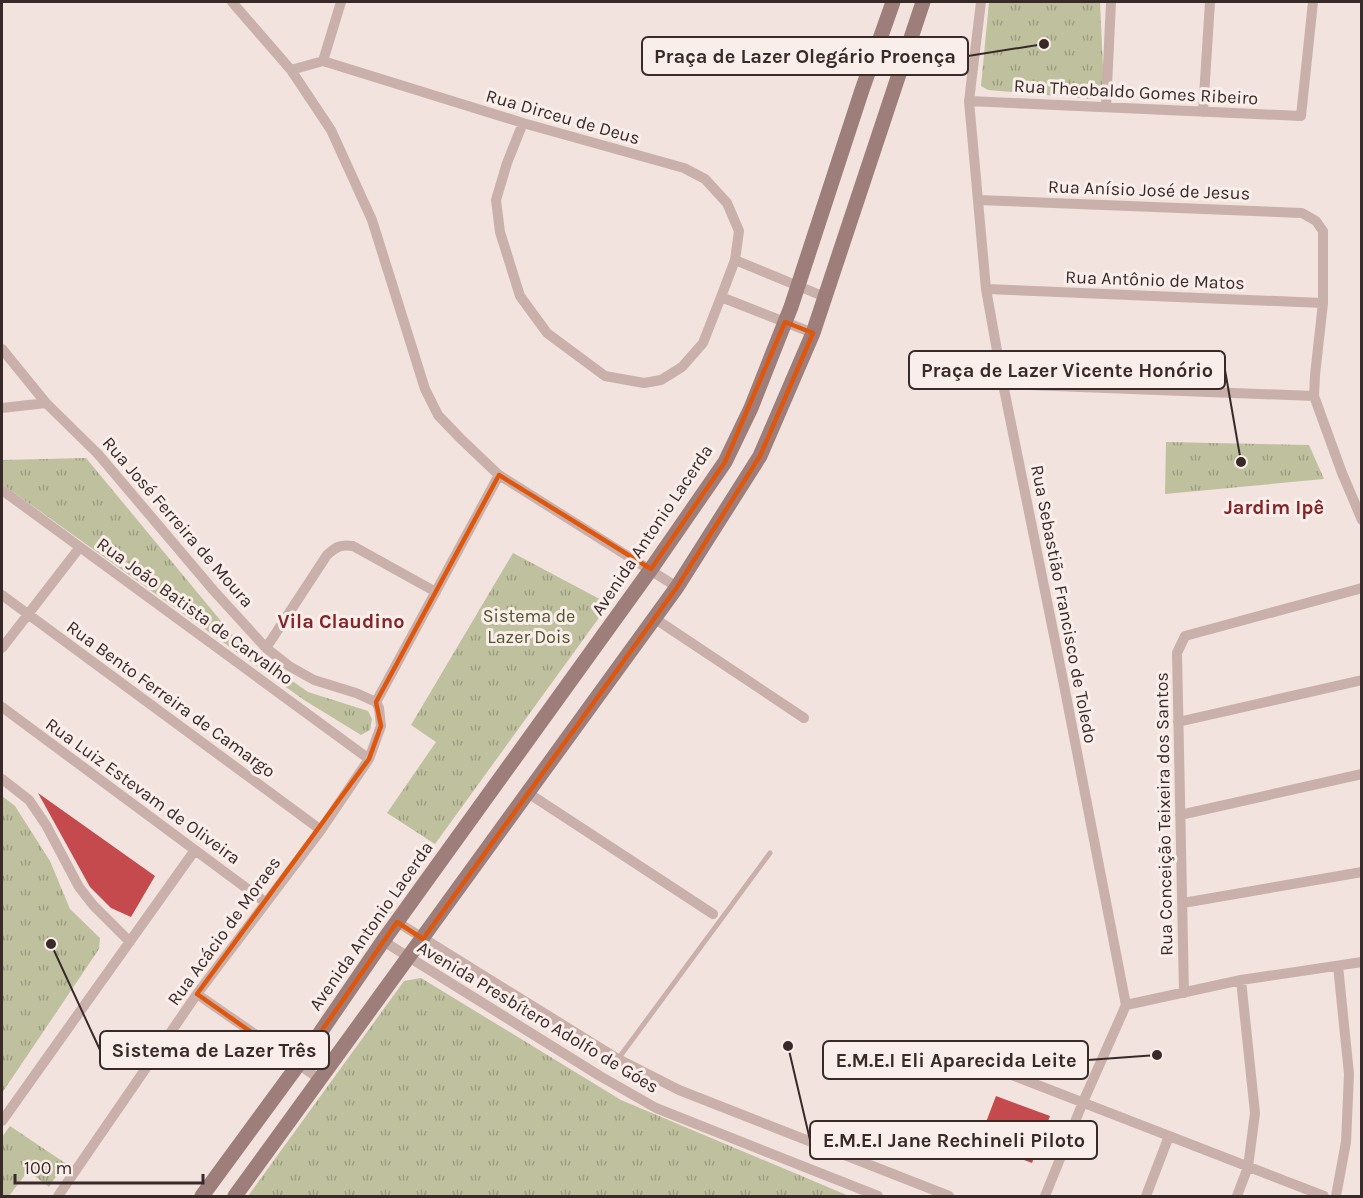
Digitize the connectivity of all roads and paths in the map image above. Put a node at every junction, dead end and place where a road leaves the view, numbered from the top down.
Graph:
1 (232, 2) edge
2 (338, 2) edge
3 (894, 2) edge
4 (923, 2) edge
5 (981, 2) edge
6 (1112, 2) edge
7 (1210, 2) edge
8 (1313, 2) edge
9 (323, 61) junction
10 (291, 70) junction
11 (969, 101) junction
12 (1106, 107) junction
13 (1203, 112) junction
14 (523, 123) junction
15 (978, 200) junction
16 (735, 260) junction
17 (799, 286) junction
18 (986, 289) junction
19 (721, 297) junction
20 (825, 297) junction
21 (1323, 303) junction
22 (785, 322) junction
23 (813, 333) junction
24 (2, 349) edge
25 (1003, 384) junction
26 (1314, 396) junction
27 (45, 403) junction
28 (2, 408) edge
29 (499, 475) junction
30 (2, 490) edge
31 (1362, 520) edge
32 (80, 547) junction
33 (651, 569) junction
34 (677, 586) junction
35 (1362, 588) edge
36 (436, 592) junction
37 (2, 595) edge
38 (28, 615) junction
39 (654, 618) junction
40 (2, 648) edge
41 (266, 648) junction
42 (1362, 680) edge
43 (377, 705) junction
44 (2, 707) edge
45 (804, 718) dead end
46 (1178, 722) junction
47 (369, 759) junction
48 (1362, 774) edge
49 (2, 779) edge
50 (528, 793) junction
51 (1180, 815) junction
52 (321, 830) junction
53 (195, 850) junction
54 (770, 853) dead end
55 (1362, 872) edge
56 (265, 902) junction
57 (1183, 903) junction
58 (713, 914) dead end
59 (397, 922) junction
60 (423, 939) junction
61 (383, 941) junction
62 (130, 942) junction
63 (409, 958) junction
64 (1362, 962) edge
65 (1338, 966) junction
66 (1241, 980) junction
67 (1184, 993) junction
68 (197, 994) junction
69 (1126, 1005) junction
70 (618, 1059) junction
71 (978, 1062) dead end
72 (298, 1065) junction
73 (321, 1080) junction
74 (1083, 1102) junction
75 (2, 1121) edge
76 (1169, 1136) junction
77 (1248, 1167) junction
78 (58, 1197) edge
79 (202, 1197) edge
80 (235, 1197) edge
81 (878, 1197) edge
82 (949, 1197) edge
83 (1045, 1197) edge
84 (1146, 1197) edge
85 (1237, 1197) edge
86 (1324, 1197) edge
87 (1336, 1197) edge

1 - 10 street
2 - 9 street
3 - 17 main road, Avenida Antonio Lacerda
4 - 20 main road
5 - 11 street, Rua Sebastião Francisco de Toledo
6 - 12 street
7 - 13 street
8 - 13 street, Rua Theobaldo Gomes Ribeiro
9 - 10 street
9 - 14 street, Rua Dirceu de Deus
10 - 29 street
11 - 12 street, Rua Theobaldo Gomes Ribeiro
11 - 15 street, Rua Sebastião Francisco de Toledo
12 - 13 street, Rua Theobaldo Gomes Ribeiro
14 - 16 street, Rua Dirceu de Deus
14 - 19 street, Rua Dirceu de Deus
15 - 18 street, Rua Sebastião Francisco de Toledo
15 - 21 street, Rua Anísio José de Jesus
16 - 17 street
16 - 19 street, Rua Dirceu de Deus
17 - 20 street
17 - 22 main road, Avenida Antonio Lacerda
18 - 21 street, Rua Antônio de Matos
18 - 25 street, Rua Sebastião Francisco de Toledo
19 - 22 street
20 - 23 main road
21 - 26 street
22 - 23 street
22 - 33 main road, Avenida Antonio Lacerda
23 - 34 main road
24 - 27 street, Rua José Ferreira de Moura
25 - 26 street
25 - 69 street, Rua Sebastião Francisco de Toledo
26 - 31 street
27 - 28 street
27 - 41 street, Rua José Ferreira de Moura
29 - 33 street
29 - 36 street
30 - 32 street, Rua João Batista de Carvalho
32 - 38 street
32 - 47 street, Rua João Batista de Carvalho
33 - 34 street
33 - 59 main road, Avenida Antonio Lacerda
34 - 39 main road
35 - 46 street, Rua Conceição Teixeira dos Santos
36 - 41 street
36 - 43 street
37 - 38 street, Rua Bento Ferreira de Camargo
38 - 40 street
38 - 52 street, Rua Bento Ferreira de Camargo
39 - 45 street
39 - 50 main road
41 - 43 street, Rua José Ferreira de Moura
42 - 46 street
43 - 47 street, Rua Acácio de Moraes
44 - 53 street, Rua Luiz Estevam de Oliveira
46 - 51 street, Rua Conceição Teixeira dos Santos
47 - 52 street, Rua Acácio de Moraes
48 - 51 street
49 - 62 street
50 - 58 street
50 - 60 main road
51 - 57 street, Rua Conceição Teixeira dos Santos
52 - 56 street, Rua Acácio de Moraes
53 - 56 street, Rua Luiz Estevam de Oliveira
53 - 62 street
54 - 70 lane
55 - 57 street
56 - 68 street, Rua Acácio de Moraes
57 - 67 street, Rua Conceição Teixeira dos Santos
59 - 60 street, Avenida Presbítero Adolfo de Góes
59 - 61 main road, Avenida Antonio Lacerda
60 - 63 main road
60 - 70 street, Avenida Presbítero Adolfo de Góes
61 - 63 street, Avenida Presbítero Adolfo de Góes
61 - 72 main road, Avenida Antonio Lacerda
62 - 75 street
63 - 73 main road
63 - 81 street, Avenida Presbítero Adolfo de Góes
64 - 65 street
65 - 66 street
65 - 87 street
66 - 67 street
66 - 77 street
67 - 69 street
68 - 72 street
68 - 78 street, Rua Acácio de Moraes
69 - 74 street
70 - 82 street, Avenida Presbítero Adolfo de Góes
71 - 74 street
72 - 73 street
72 - 79 main road, Avenida Antonio Lacerda
73 - 80 main road
74 - 76 street
74 - 83 street
76 - 77 street
76 - 84 street
77 - 85 street
77 - 86 street

